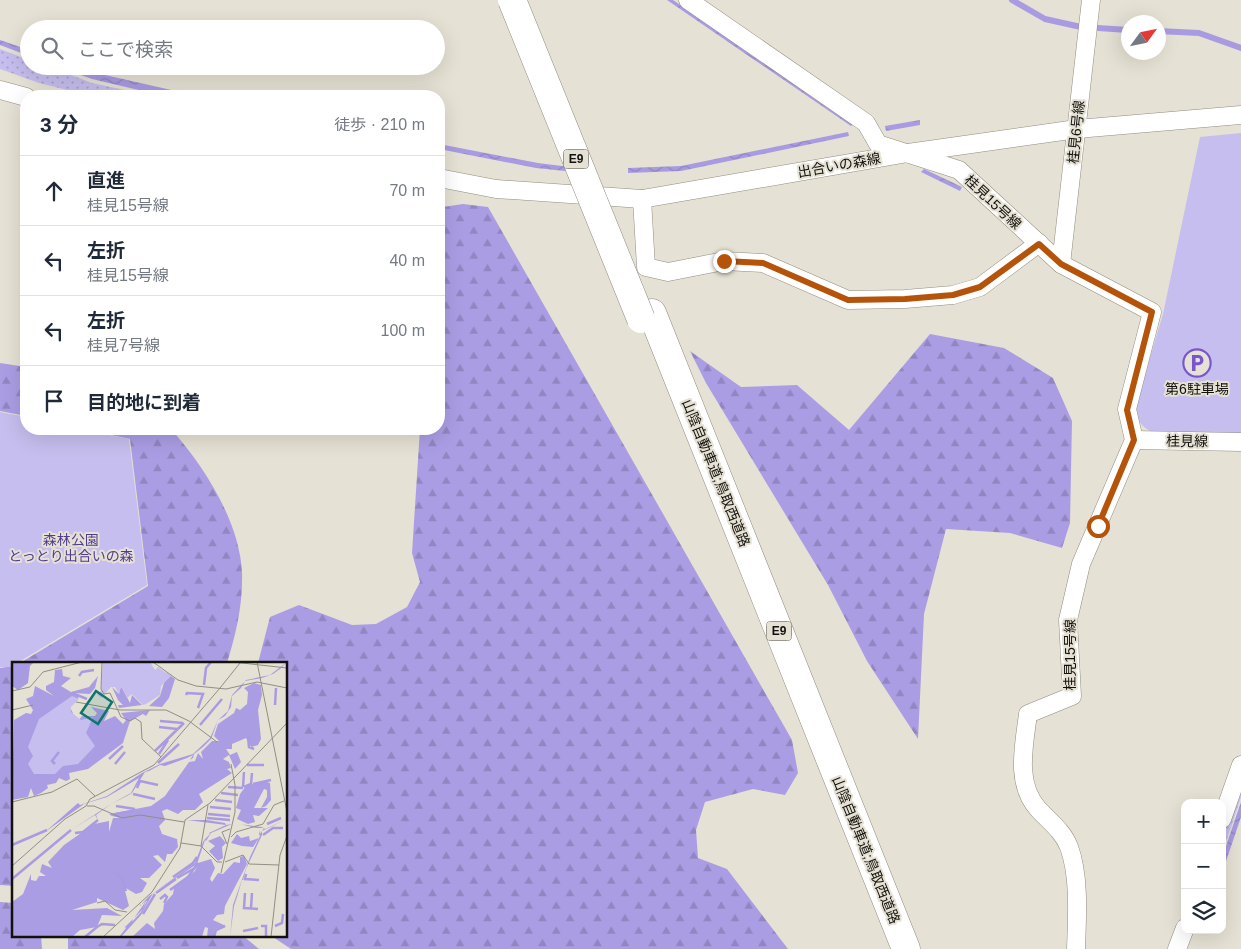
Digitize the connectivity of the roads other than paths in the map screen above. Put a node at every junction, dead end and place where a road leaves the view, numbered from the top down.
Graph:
1 (512, 0) edge
2 (521, 0) edge
3 (688, 0) edge
4 (1091, 0) edge
5 (0, 90) edge
6 (20, 95) edge
7 (1241, 115) edge
8 (1077, 129) junction
9 (908, 153) junction
10 (445, 179) edge
11 (642, 199) junction
12 (1039, 244) junction
13 (1061, 264) junction
14 (647, 316) junction
15 (1134, 440) junction
16 (1241, 442) edge
17 (1241, 765) edge
18 (1226, 808) edge
19 (1183, 934) edge
20 (891, 949) edge
21 (906, 949) edge
22 (1076, 949) edge
23 (1177, 949) edge

1 - 14 highway, 山陰自動車道;鳥取西道路 / E9, bridge
2 - 14 highway, 山陰自動車道;鳥取西道路 / E9
3 - 9 street, 桂見15号線
4 - 8 street, 桂見6号線
5 - 6 street
7 - 8 street, 出合いの森線
8 - 9 street, 出合いの森線
8 - 13 street, 桂見6号線
9 - 11 street, 出合いの森線
9 - 12 street, 桂見15号線
10 - 11 street, 出合いの森線
11 - 12 street
12 - 13 street, 桂見15号線
13 - 15 street, 桂見15号線
14 - 20 highway, 山陰自動車道;鳥取西道路 / E9
14 - 21 highway, 山陰自動車道;鳥取西道路 / E9
15 - 16 street, 桂見線
15 - 22 street, 桂見15号線
17 - 18 street
19 - 23 street

